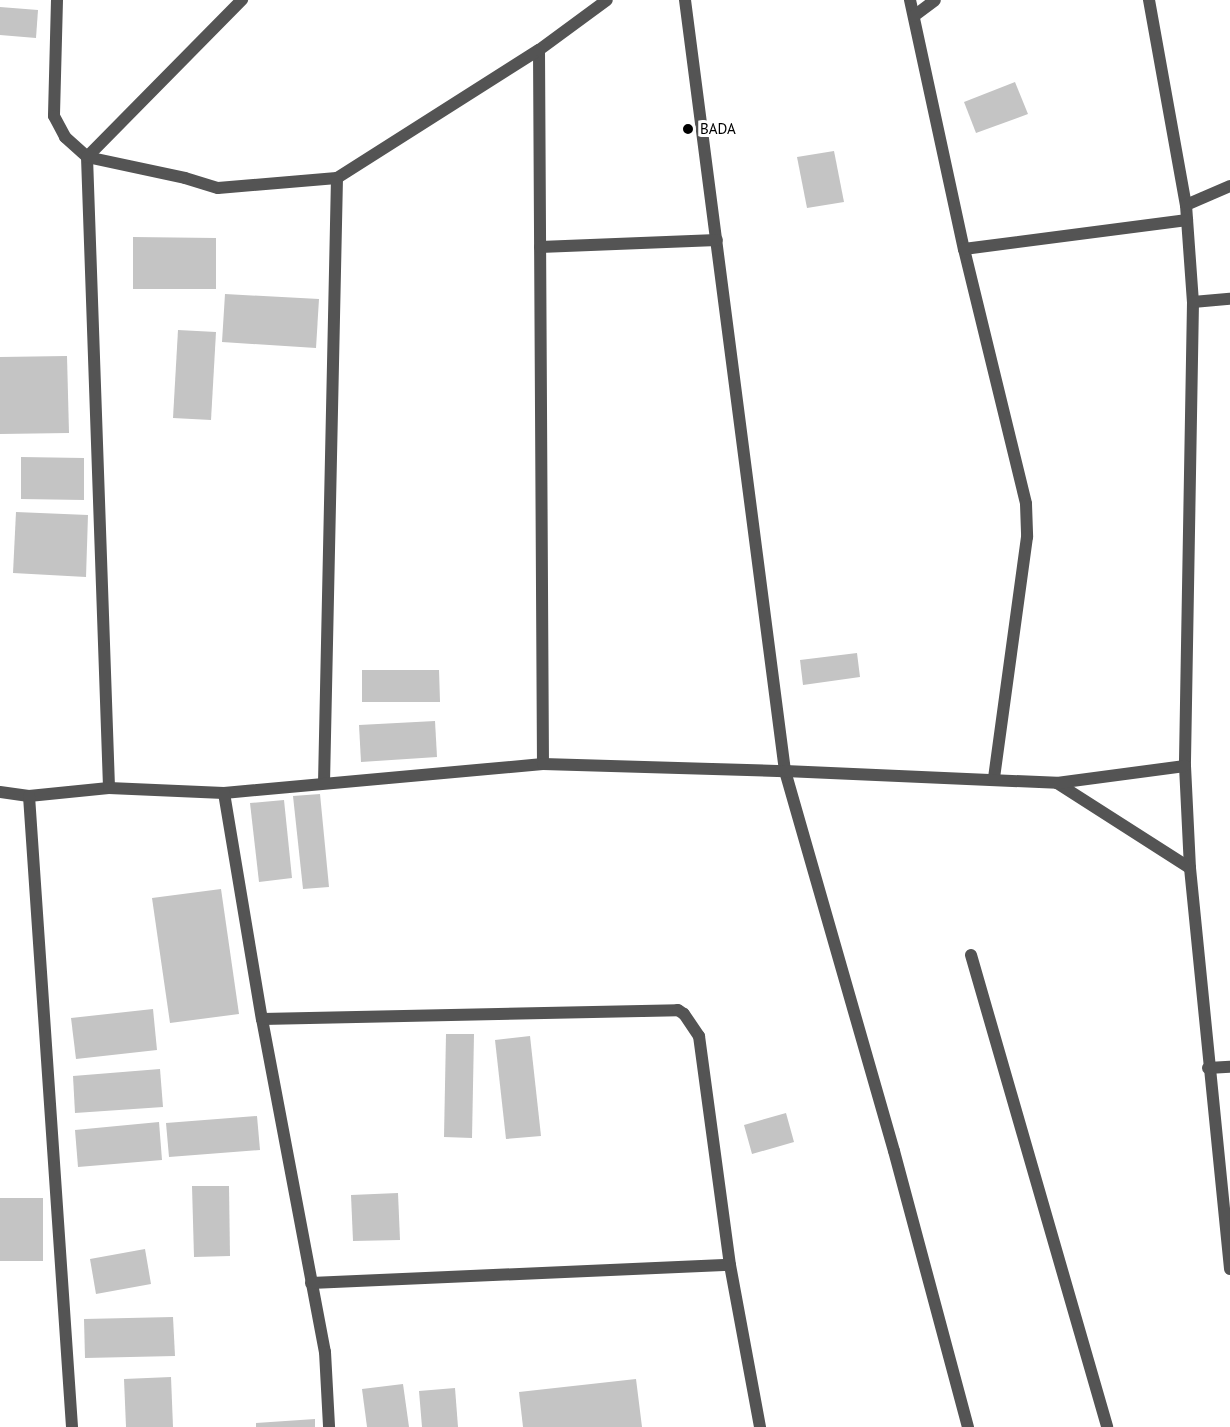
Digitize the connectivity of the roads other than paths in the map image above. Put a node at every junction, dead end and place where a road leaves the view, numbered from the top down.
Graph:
1 (57, 0) edge
2 (242, 0) edge
3 (607, 0) edge
4 (685, 0) edge
5 (910, 0) edge
6 (935, 0) edge
7 (1149, 0) edge
8 (914, 16) junction
9 (539, 50) junction
10 (87, 157) junction
11 (337, 178) junction
12 (1230, 186) edge
13 (1186, 205) junction
14 (1187, 220) junction
15 (717, 240) junction
16 (540, 247) junction
17 (964, 249) junction
18 (1230, 299) edge
19 (1193, 302) junction
20 (543, 764) junction
21 (1185, 766) junction
22 (785, 771) junction
23 (994, 779) junction
24 (324, 783) junction
25 (1057, 783) junction
26 (109, 788) junction
27 (0, 792) edge
28 (224, 793) junction
29 (29, 796) junction
30 (1190, 868) junction
31 (971, 955) dead end
32 (262, 1019) junction
33 (1230, 1067) edge
34 (1208, 1068) junction
35 (730, 1265) junction
36 (1230, 1269) edge
37 (311, 1283) junction
38 (72, 1427) edge
39 (329, 1427) edge
40 (760, 1427) edge
41 (968, 1427) edge
42 (1107, 1427) edge

1 - 10 street
2 - 10 street
3 - 9 street
4 - 15 street
5 - 8 street
6 - 8 street
7 - 13 street
8 - 17 street
9 - 11 street
9 - 16 street
10 - 11 street
10 - 26 street
11 - 24 street
12 - 13 street
13 - 14 street
14 - 17 street
14 - 19 street
15 - 16 street
15 - 22 street
16 - 20 street
17 - 23 street
18 - 19 street
19 - 21 street
20 - 22 street
20 - 24 street
21 - 25 street
21 - 30 street
22 - 23 street
22 - 41 street
23 - 25 street
24 - 28 street
25 - 30 street
26 - 28 street
26 - 29 street
27 - 29 street
28 - 32 street
29 - 38 street
30 - 34 street
31 - 42 street
32 - 35 street
32 - 37 street
33 - 34 street
34 - 36 street
35 - 37 street
35 - 40 street
37 - 39 street

